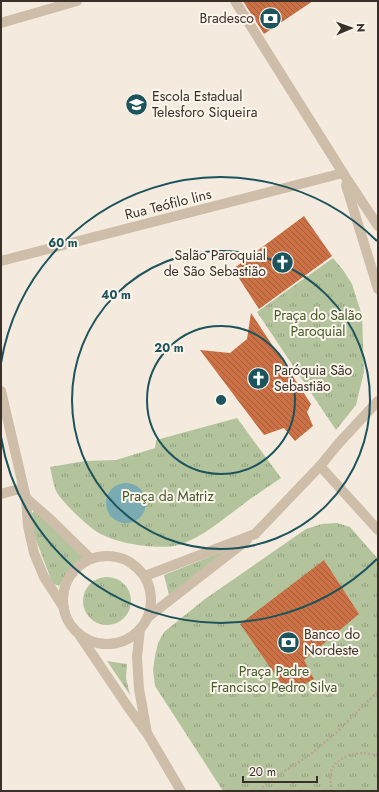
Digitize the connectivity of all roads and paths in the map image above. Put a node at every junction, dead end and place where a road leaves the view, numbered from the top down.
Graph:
1 (78, 1) edge
2 (235, 1) edge
3 (1, 23) edge
4 (343, 173) junction
5 (378, 226) edge
6 (1, 261) edge
7 (378, 289) edge
8 (1, 391) edge
9 (378, 401) edge
10 (320, 466) junction
11 (23, 488) junction
12 (1, 494) edge
13 (26, 498) junction
14 (378, 530) edge
15 (255, 534) junction
16 (91, 559) junction
17 (145, 576) junction
18 (64, 609) junction
19 (148, 617) junction
20 (140, 629) junction
21 (78, 632) junction
22 (378, 691) edge
23 (147, 733) junction
24 (378, 756) edge
25 (181, 791) edge
26 (260, 791) edge
27 (332, 791) edge

1 - 3 street
2 - 4 street
4 - 5 street
4 - 6 street, Rua Teófilo lins
4 - 7 street
8 - 11 street
9 - 10 street
10 - 14 street
10 - 15 street
11 - 12 street
11 - 13 street
13 - 16 street
13 - 18 street
15 - 17 street
15 - 19 street
16 - 17 street
16 - 18 street
17 - 19 street
18 - 21 street
19 - 20 street
20 - 21 street
20 - 23 street
21 - 23 street
22 - 26 path
23 - 25 street
24 - 27 path

